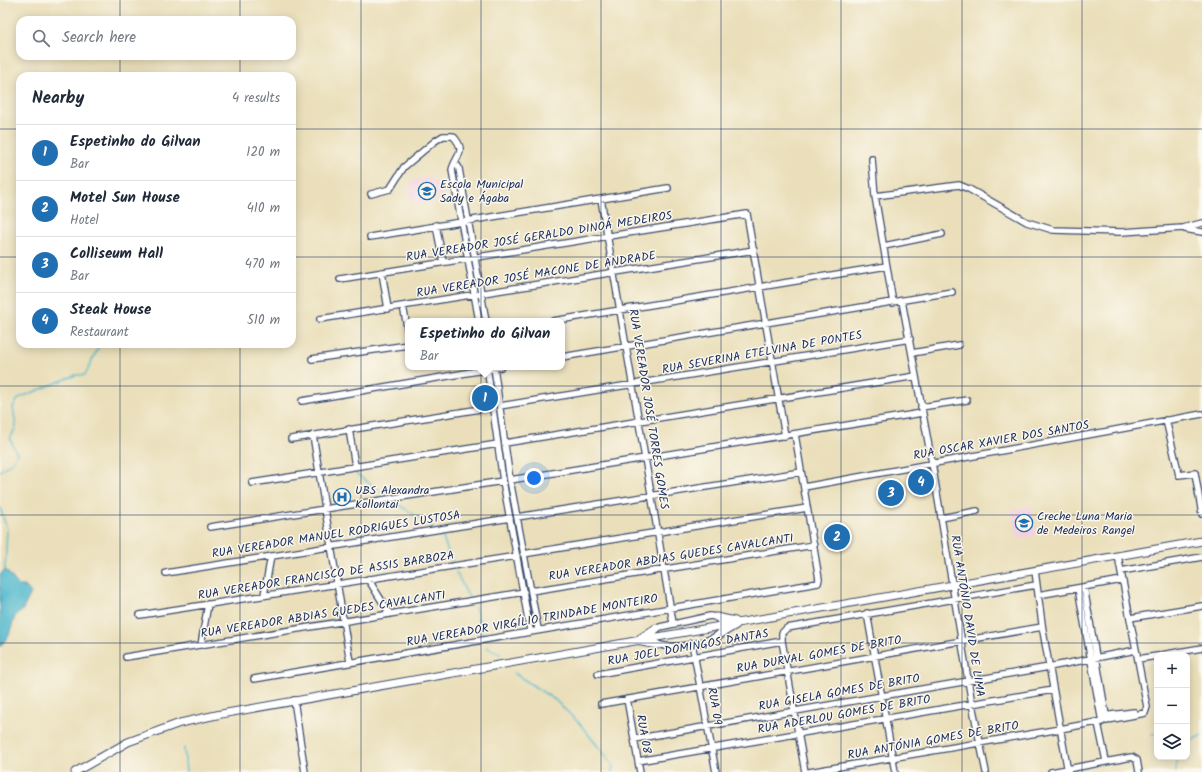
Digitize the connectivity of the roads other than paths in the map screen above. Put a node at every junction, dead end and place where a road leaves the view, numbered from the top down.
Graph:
1 (872, 159) dead end
2 (455, 165) junction
3 (668, 188) dead end
4 (371, 194) dead end
5 (875, 196) junction
6 (601, 199) junction
7 (469, 220) junction
8 (461, 221) junction
9 (1202, 223) edge
10 (436, 226) junction
11 (1183, 228) junction
12 (1202, 232) edge
13 (942, 234) dead end
14 (370, 236) dead end
15 (608, 236) junction
16 (884, 246) junction
17 (754, 250) junction
18 (475, 256) junction
19 (467, 258) junction
20 (443, 262) junction
21 (887, 266) junction
22 (382, 272) junction
23 (614, 273) junction
24 (340, 279) dead end
25 (761, 287) junction
26 (952, 292) dead end
27 (481, 294) junction
28 (474, 296) junction
29 (902, 301) junction
30 (893, 302) junction
31 (403, 306) junction
32 (388, 309) junction
33 (621, 310) junction
34 (405, 318) edge
35 (478, 318) edge
36 (485, 318) edge
37 (320, 319) dead end
38 (565, 319) edge
39 (767, 324) junction
40 (910, 338) junction
41 (405, 345) edge
42 (959, 345) dead end
43 (627, 347) junction
44 (912, 353) junction
45 (565, 357) edge
46 (312, 359) dead end
47 (773, 361) junction
48 (478, 370) edge
49 (487, 370) edge
50 (494, 370) edge
51 (474, 371) joint
52 (916, 376) junction
53 (633, 385) junction
54 (780, 399) junction
55 (967, 400) dead end
56 (302, 401) dead end
57 (500, 406) junction
58 (493, 407) junction
59 (922, 410) junction
60 (1202, 414) edge
61 (1166, 420) junction
62 (640, 422) junction
63 (349, 429) junction
64 (795, 434) junction
65 (314, 435) junction
66 (786, 436) junction
67 (291, 439) dead end
68 (504, 443) junction
69 (498, 444) junction
70 (646, 459) junction
71 (932, 463) junction
72 (355, 466) junction
73 (319, 472) junction
74 (801, 472) junction
75 (510, 480) junction
76 (503, 481) junction
77 (252, 483) dead end
78 (804, 487) junction
79 (652, 496) junction
80 (807, 508) junction
81 (325, 510) junction
82 (977, 511) dead end
83 (1202, 514) edge
84 (517, 517) junction
85 (510, 518) junction
86 (941, 518) junction
87 (210, 527) dead end
88 (658, 533) junction
89 (1202, 541) edge
90 (814, 545) junction
91 (331, 546) junction
92 (523, 554) junction
93 (271, 556) junction
94 (516, 556) junction
95 (1118, 556) junction
96 (1202, 556) edge
97 (664, 571) junction
98 (1035, 571) junction
99 (1121, 571) junction
100 (166, 573) dead end
101 (368, 579) junction
102 (1122, 580) junction
103 (338, 584) junction
104 (953, 585) junction
105 (1036, 585) junction
106 (1081, 587) junction
107 (531, 591) junction
108 (524, 592) junction
109 (264, 595) junction
110 (1038, 596) junction
111 (955, 599) junction
112 (208, 604) junction
113 (1202, 606) edge
114 (671, 607) junction
115 (867, 613) junction
116 (390, 614) junction
117 (140, 616) dead end
118 (716, 617) junction
119 (1130, 618) junction
120 (344, 622) junction
121 (740, 622) junction
122 (673, 623) junction
123 (722, 625) junction
124 (1042, 626) junction
125 (656, 628) junction
126 (538, 629) junction
127 (530, 630) junction
128 (719, 635) junction
129 (654, 638) junction
130 (961, 640) junction
131 (637, 641) junction
132 (782, 641) junction
133 (692, 643) junction
134 (201, 645) junction
135 (658, 646) junction
136 (1202, 648) edge
137 (1136, 650) junction
138 (1179, 652) edge
139 (874, 655) junction
140 (1154, 656) edge
141 (126, 657) dead end
142 (695, 657) junction
143 (1094, 658) junction
144 (1138, 659) junction
145 (350, 662) junction
146 (1049, 667) junction
147 (787, 670) junction
148 (598, 674) dead end
149 (254, 679) dead end
150 (968, 680) junction
151 (701, 687) junction
152 (1053, 690) junction
153 (881, 695) junction
154 (627, 699) junction
155 (294, 700) junction
156 (601, 704) dead end
157 (972, 704) junction
158 (794, 711) junction
159 (884, 718) junction
160 (1103, 720) junction
161 (708, 726) junction
162 (1060, 729) junction
163 (798, 733) junction
164 (634, 739) junction
165 (980, 743) junction
166 (712, 747) junction
167 (892, 757) junction
168 (638, 761) junction
169 (1106, 761) junction
170 (1068, 770) edge
171 (75, 772) edge
172 (305, 772) edge
173 (640, 772) edge
174 (716, 772) edge
175 (805, 772) edge
176 (809, 772) edge
177 (895, 772) edge
178 (986, 772) edge
179 (1051, 772) edge
180 (1139, 772) edge

1 - 5 street
2 - 4 street
2 - 7 street
2 - 8 street
3 - 6 street
5 - 11 street
5 - 16 street
6 - 7 street
6 - 15 street, RUA VEREADOR JOSÉ TORRES GOMES
7 - 8 street
7 - 18 street
8 - 10 street
8 - 19 street
9 - 11 street
10 - 14 street
10 - 20 street
11 - 12 street
13 - 16 street
15 - 17 street, RUA VEREADOR JOSÉ GERALDO DINOÁ MEDEIROS
15 - 18 street, RUA VEREADOR JOSÉ GERALDO DINOÁ MEDEIROS
15 - 23 street, RUA VEREADOR JOSÉ TORRES GOMES
16 - 21 street
17 - 23 street, RUA VEREADOR JOSÉ MACONE DE ANDRADE
17 - 25 street
18 - 19 street, RUA VEREADOR JOSÉ GERALDO DINOÁ MEDEIROS
18 - 27 street
19 - 20 street, RUA VEREADOR JOSÉ GERALDO DINOÁ MEDEIROS
19 - 28 street
20 - 22 street, RUA VEREADOR JOSÉ GERALDO DINOÁ MEDEIROS
21 - 25 street
21 - 30 street
22 - 24 street, RUA VEREADOR JOSÉ GERALDO DINOÁ MEDEIROS
22 - 32 street
23 - 27 street, RUA VEREADOR JOSÉ MACONE DE ANDRADE
23 - 33 street, RUA VEREADOR JOSÉ TORRES GOMES
25 - 33 street
25 - 39 street
26 - 29 street
27 - 28 street, RUA VEREADOR JOSÉ MACONE DE ANDRADE
27 - 36 street
28 - 31 street, RUA VEREADOR JOSÉ MACONE DE ANDRADE
28 - 35 street
29 - 30 street
29 - 40 street, RUA ANTÓNIO DAVID DE LIMA
30 - 39 street
31 - 32 street, RUA VEREADOR JOSÉ MACONE DE ANDRADE
31 - 34 street
32 - 37 street, RUA VEREADOR JOSÉ MACONE DE ANDRADE
33 - 38 street
33 - 43 street, RUA VEREADOR JOSÉ TORRES GOMES
39 - 43 street
39 - 47 street
40 - 44 street, RUA ANTÓNIO DAVID DE LIMA
40 - 47 street, RUA SEVERINA ETELVINA DE PONTES
41 - 46 street
42 - 44 street
43 - 45 street
43 - 53 street, RUA VEREADOR JOSÉ TORRES GOMES
44 - 52 street, RUA ANTÓNIO DAVID DE LIMA
47 - 53 street, RUA SEVERINA ETELVINA DE PONTES
47 - 54 street
48 - 51 street
49 - 58 street
50 - 57 street
51 - 56 street
52 - 54 street
52 - 59 street, RUA ANTÓNIO DAVID DE LIMA
53 - 57 street, RUA SEVERINA ETELVINA DE PONTES
53 - 62 street, RUA VEREADOR JOSÉ TORRES GOMES
54 - 62 street
54 - 66 street
55 - 59 street
57 - 68 street
58 - 63 street
58 - 69 street
59 - 64 street
59 - 71 street, RUA ANTÓNIO DAVID DE LIMA
60 - 61 street, RUA OSCAR XAVIER DOS SANTOS
61 - 71 street, RUA OSCAR XAVIER DOS SANTOS
61 - 83 street
62 - 68 street
62 - 70 street, RUA VEREADOR JOSÉ TORRES GOMES
63 - 65 street
63 - 72 street
64 - 66 street
64 - 74 street
65 - 67 street
65 - 73 street
66 - 70 street
68 - 75 street
69 - 72 street
69 - 76 street
70 - 75 street
70 - 79 street, RUA VEREADOR JOSÉ TORRES GOMES
71 - 78 street, RUA OSCAR XAVIER DOS SANTOS
71 - 86 street, RUA ANTÓNIO DAVID DE LIMA
72 - 73 street
73 - 77 street
73 - 81 street
74 - 78 street
74 - 79 street
75 - 84 street
76 - 81 street
76 - 85 street
78 - 80 street
79 - 84 street
79 - 88 street, RUA VEREADOR JOSÉ TORRES GOMES
80 - 88 street
80 - 90 street
81 - 87 street
81 - 91 street
82 - 86 street
84 - 92 street
85 - 91 street, RUA VEREADOR MANUEL RODRIGUES LUSTOSA
85 - 94 street
86 - 104 street, RUA ANTÓNIO DAVID DE LIMA
88 - 92 street
88 - 97 street, RUA VEREADOR JOSÉ TORRES GOMES
89 - 95 main road
90 - 97 street, RUA VEREADOR ABDIAS GUEDES CAVALCANTI
90 - 114 street, RUA VEREADOR VIRGÍLIO TRINDADE MONTEIRO
91 - 93 street, RUA VEREADOR MANUEL RODRIGUES LUSTOSA
91 - 103 street
92 - 107 street
93 - 100 street, RUA VEREADOR MANUEL RODRIGUES LUSTOSA
93 - 109 street
94 - 101 street, RUA VEREADOR FRANCISCO DE ASSIS BARBOZA
94 - 108 street
95 - 98 main road
95 - 99 street
96 - 99 street
97 - 107 street, RUA VEREADOR ABDIAS GUEDES CAVALCANTI
97 - 114 street, RUA VEREADOR JOSÉ TORRES GOMES
98 - 104 main road
98 - 105 street
99 - 102 street
101 - 103 street, RUA VEREADOR FRANCISCO DE ASSIS BARBOZA
101 - 116 street
102 - 106 street
102 - 119 street
103 - 109 street, RUA VEREADOR FRANCISCO DE ASSIS BARBOZA
103 - 120 street
104 - 111 street, RUA ANTÓNIO DAVID DE LIMA
104 - 121 main road
105 - 110 street
105 - 111 street
106 - 110 street
106 - 143 street
107 - 126 street
108 - 116 street, RUA VEREADOR ABDIAS GUEDES CAVALCANTI
108 - 127 street
109 - 112 street, RUA VEREADOR FRANCISCO DE ASSIS BARBOZA
110 - 124 street
111 - 115 street
111 - 130 street, RUA ANTÓNIO DAVID DE LIMA
112 - 117 street, RUA VEREADOR FRANCISCO DE ASSIS BARBOZA
112 - 134 street
113 - 119 street
114 - 122 street, RUA VEREADOR JOSÉ TORRES GOMES
114 - 126 street, RUA VEREADOR VIRGÍLIO TRINDADE MONTEIRO
115 - 132 street
115 - 139 street
116 - 120 street, RUA VEREADOR ABDIAS GUEDES CAVALCANTI
118 - 121 main road
118 - 122 street
118 - 123 street
119 - 137 street
120 - 134 street, RUA VEREADOR ABDIAS GUEDES CAVALCANTI
120 - 145 street
121 - 123 main road
121 - 128 main road
122 - 125 street
123 - 128 street
123 - 129 main road
124 - 130 street, RUA DURVAL GOMES DE BRITO
124 - 146 street
125 - 129 street
125 - 131 main road
126 - 127 street, RUA VEREADOR VIRGÍLIO TRINDADE MONTEIRO
127 - 145 street, RUA VEREADOR VIRGÍLIO TRINDADE MONTEIRO
128 - 133 street
129 - 131 main road
129 - 135 street
130 - 139 street, RUA DURVAL GOMES DE BRITO
130 - 150 street, RUA ANTÓNIO DAVID DE LIMA
131 - 135 main road
131 - 155 main road
132 - 142 street, RUA JOEL DOMINGOS DANTAS
132 - 147 street
133 - 135 street
133 - 142 street, RUA 09
134 - 141 street, RUA VEREADOR ABDIAS GUEDES CAVALCANTI
136 - 138 street
137 - 143 street, RUA GISELA GOMES DE BRITO
137 - 144 street
139 - 147 street, RUA DURVAL GOMES DE BRITO
139 - 153 street
140 - 144 street
142 - 148 street, RUA JOEL DOMINGOS DANTAS
142 - 151 street, RUA 09
143 - 146 street, RUA GISELA GOMES DE BRITO
143 - 160 street
144 - 160 street, RUA ANTÓNIA GOMES DE BRITO
145 - 149 street, RUA VEREADOR VIRGÍLIO TRINDADE MONTEIRO
146 - 150 street, RUA GISELA GOMES DE BRITO
146 - 152 street
147 - 151 street, RUA DURVAL GOMES DE BRITO
147 - 158 street
150 - 153 street, RUA GISELA GOMES DE BRITO
150 - 157 street, RUA ANTÓNIO DAVID DE LIMA
151 - 154 street, RUA DURVAL GOMES DE BRITO
151 - 161 street, RUA 09
152 - 157 street, RUA ADERLOU GOMES DE BRITO
152 - 162 street
153 - 158 street, RUA GISELA GOMES DE BRITO
153 - 159 street
154 - 156 street, RUA DURVAL GOMES DE BRITO
154 - 164 street, RUA 08
155 - 171 main road
155 - 172 street
157 - 159 street, RUA ADERLOU GOMES DE BRITO
157 - 165 street, RUA ANTÓNIO DAVID DE LIMA
158 - 161 street, RUA GISELA GOMES DE BRITO
158 - 163 street
159 - 163 street, RUA ADERLOU GOMES DE BRITO
159 - 167 street
160 - 162 street, RUA ANTÓNIA GOMES DE BRITO
160 - 169 street
161 - 164 street, RUA GISELA GOMES DE BRITO
161 - 166 street, RUA 09
162 - 165 street, RUA ANTÓNIA GOMES DE BRITO
162 - 170 street
163 - 166 street, RUA ADERLOU GOMES DE BRITO
163 - 175 street
164 - 168 street, RUA 08
165 - 167 street, RUA ANTÓNIA GOMES DE BRITO
165 - 178 street, RUA ANTÓNIO DAVID DE LIMA
166 - 168 street, RUA ADERLOU GOMES DE BRITO
166 - 174 street, RUA 09
167 - 176 street, RUA ANTÓNIA GOMES DE BRITO
167 - 177 street
168 - 173 street, RUA 08
169 - 170 street
169 - 180 street
170 - 179 street

